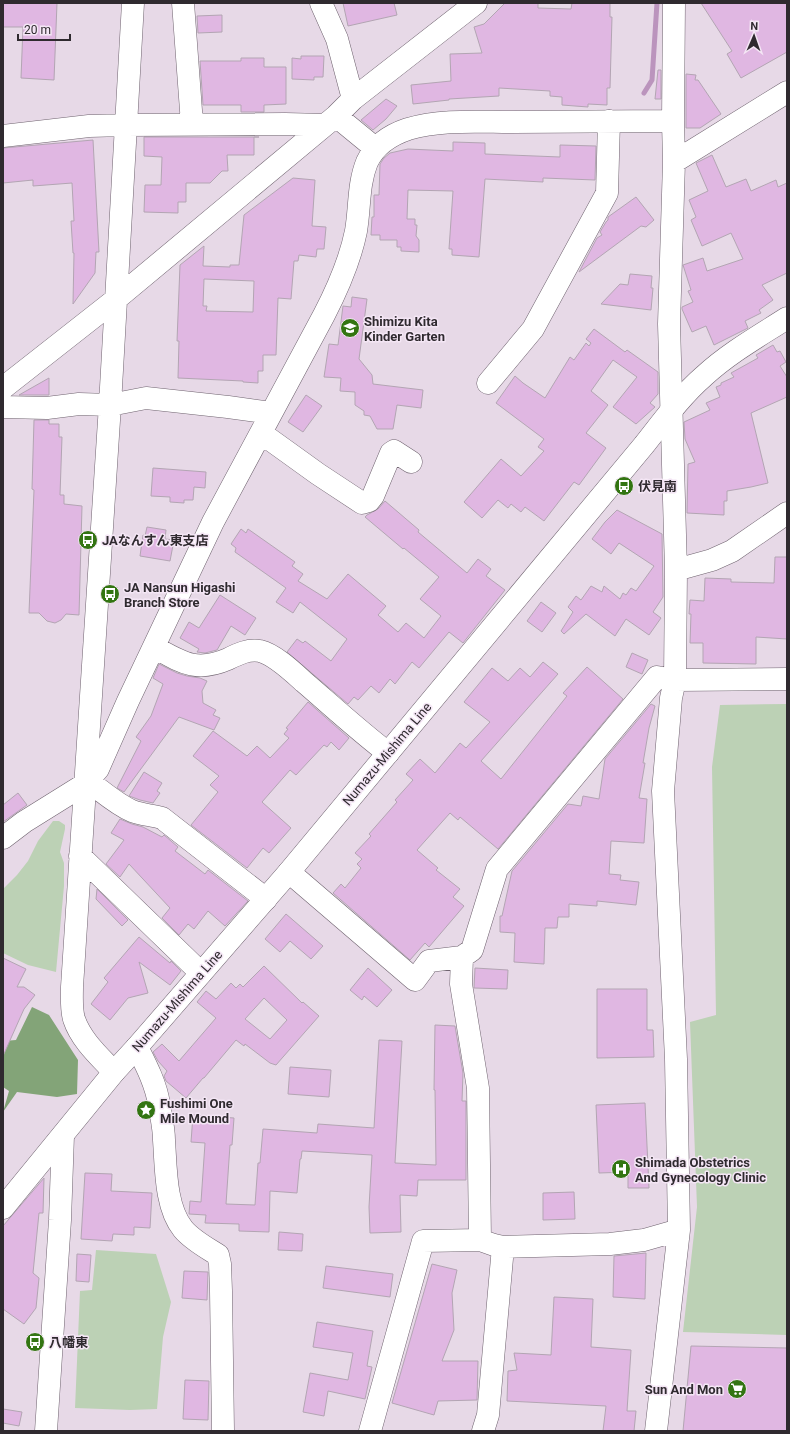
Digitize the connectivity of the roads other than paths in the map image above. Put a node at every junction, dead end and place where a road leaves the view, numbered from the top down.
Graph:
1 (133, 3) edge
2 (183, 3) edge
3 (321, 3) edge
4 (476, 3) edge
5 (674, 3) edge
6 (787, 92) edge
7 (353, 100) junction
8 (330, 121) junction
9 (609, 121) junction
10 (673, 121) junction
11 (192, 124) junction
12 (125, 125) junction
13 (3, 136) edge
14 (375, 148) junction
15 (674, 162) junction
16 (115, 300) junction
17 (787, 318) edge
18 (488, 383) dead end
19 (3, 388) edge
20 (110, 405) junction
21 (3, 407) edge
22 (671, 410) junction
23 (271, 413) junction
24 (260, 433) junction
25 (411, 462) dead end
26 (787, 513) edge
27 (676, 570) junction
28 (154, 648) junction
29 (787, 679) edge
30 (674, 680) junction
31 (388, 753) junction
32 (86, 783) junction
33 (3, 838) edge
34 (80, 856) junction
35 (289, 872) junction
36 (266, 899) junction
37 (462, 957) junction
38 (201, 973) junction
39 (137, 1047) junction
40 (114, 1072) junction
41 (63, 1135) junction
42 (3, 1208) edge
43 (679, 1230) junction
44 (480, 1240) junction
45 (503, 1247) junction
46 (46, 1431) edge
47 (223, 1431) edge
48 (370, 1431) edge
49 (483, 1431) edge
50 (656, 1431) edge

1 - 12 street
2 - 11 street
3 - 7 street
4 - 7 street
5 - 10 street
6 - 15 street
7 - 8 street
8 - 11 street
8 - 14 street
8 - 16 street
9 - 10 street
9 - 14 street
9 - 18 street
10 - 15 street
11 - 12 street
12 - 13 street
12 - 16 street
14 - 23 street
15 - 22 street
16 - 19 street
16 - 20 street
17 - 22 street, Numazu-Mishima Line
20 - 21 street
20 - 23 street
20 - 32 street
22 - 27 street
22 - 31 street, Numazu-Mishima Line
23 - 24 street
24 - 25 street
24 - 28 street
26 - 27 street
27 - 30 street
28 - 31 street
28 - 32 street
29 - 30 street
30 - 37 street
30 - 43 street
31 - 35 street, Numazu-Mishima Line
32 - 33 street
32 - 34 street
32 - 36 street
34 - 38 street
34 - 40 street
35 - 36 street, Numazu-Mishima Line
35 - 37 street
36 - 38 street, Numazu-Mishima Line
37 - 44 street
38 - 39 street, Numazu-Mishima Line
39 - 40 street, Numazu-Mishima Line
39 - 47 street
40 - 41 street, Numazu-Mishima Line
41 - 42 street, Numazu-Mishima Line
41 - 46 street
43 - 45 street
43 - 50 street
44 - 45 street
44 - 48 street
45 - 49 street

